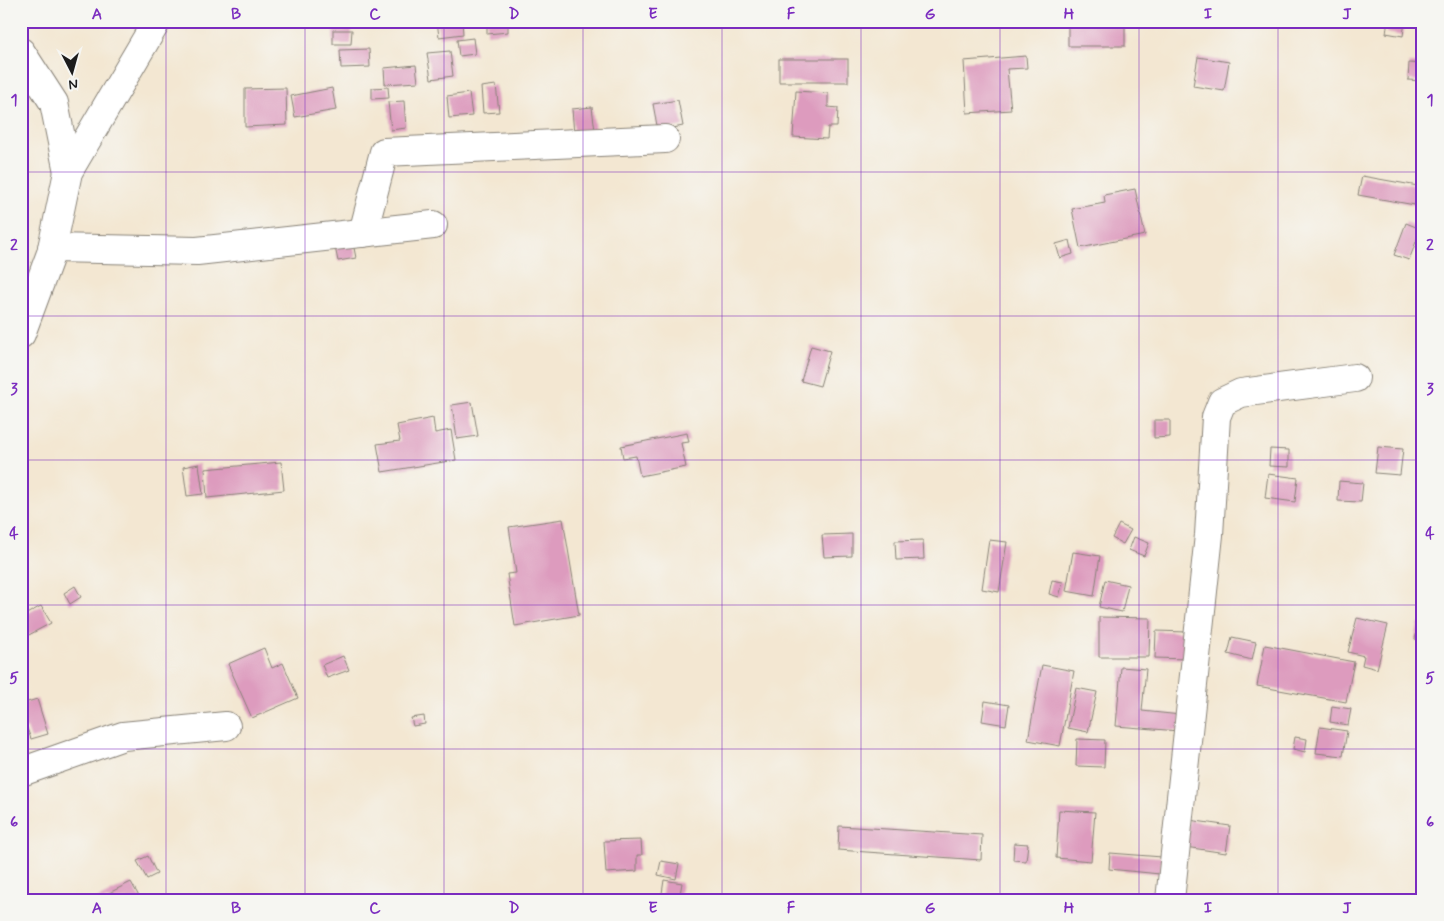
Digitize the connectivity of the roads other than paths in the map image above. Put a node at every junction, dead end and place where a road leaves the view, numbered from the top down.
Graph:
1 (157, 21) edge
2 (21, 52) edge
3 (665, 139) dead end
4 (68, 172) junction
5 (433, 225) dead end
6 (363, 233) junction
7 (52, 248) junction
8 (21, 334) edge
9 (1355, 378) dead end
10 (226, 726) dead end
11 (21, 772) edge
12 (1170, 900) edge

1 - 4 street
2 - 4 street
3 - 6 street
4 - 7 street
5 - 6 street
6 - 7 street
7 - 8 street
9 - 12 street
10 - 11 street

